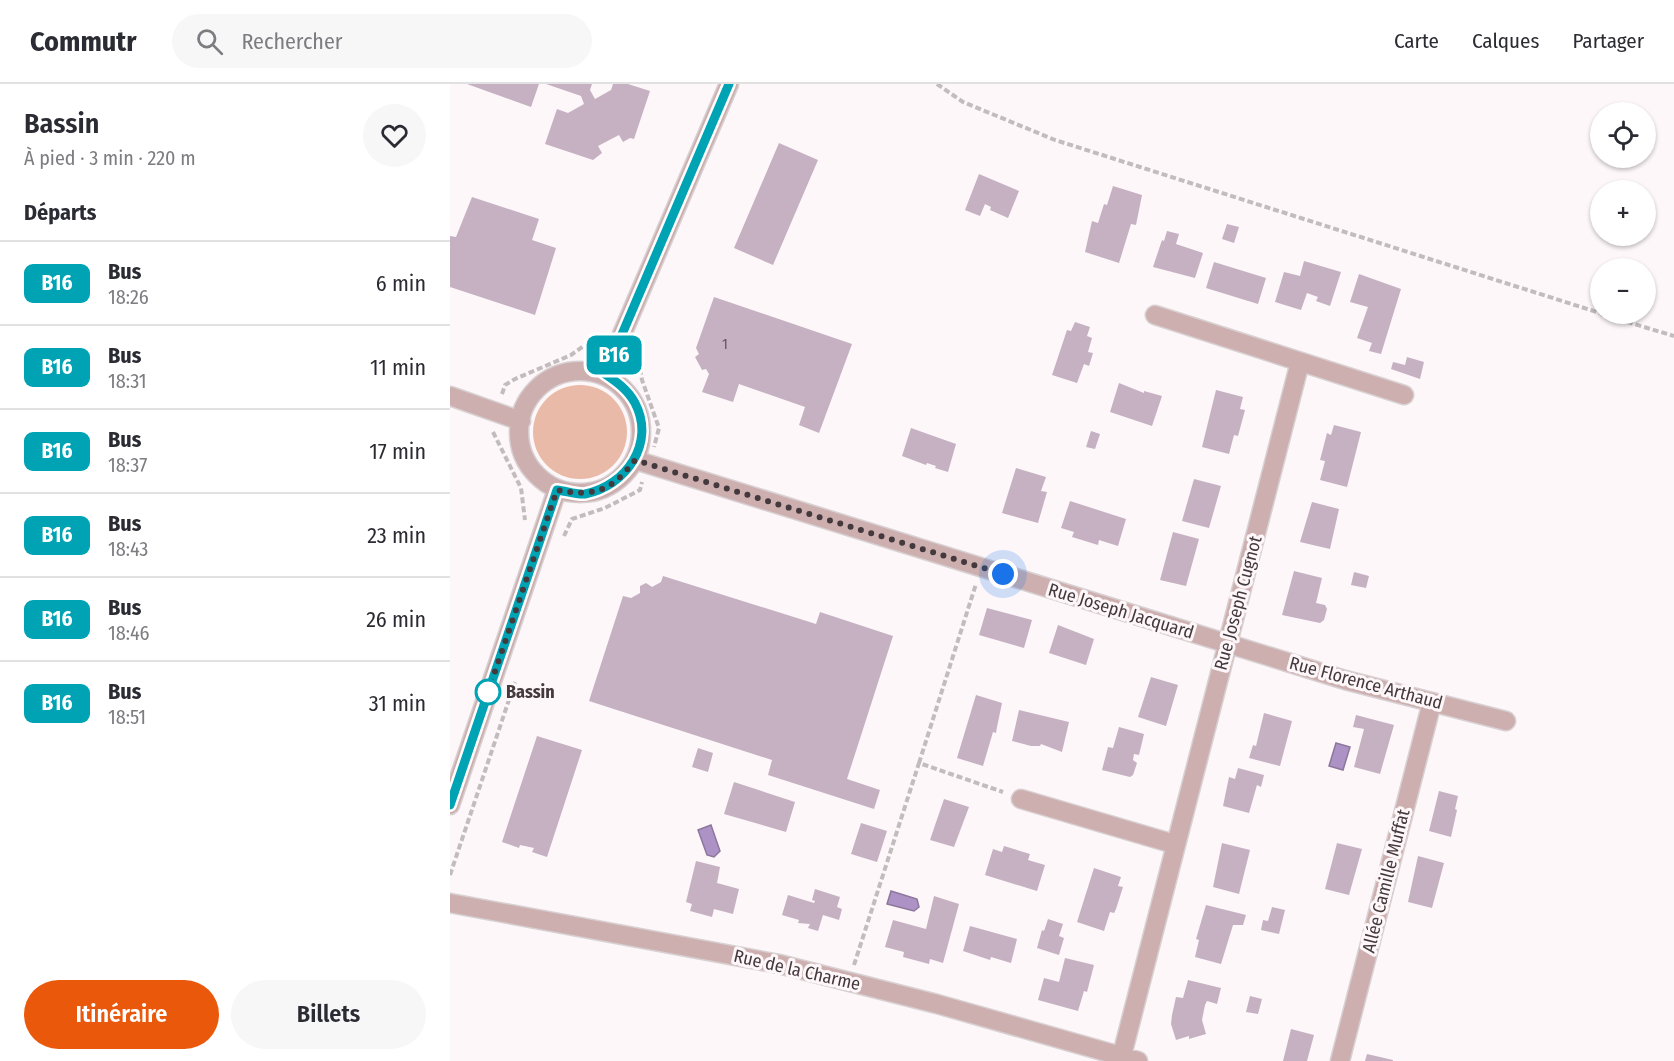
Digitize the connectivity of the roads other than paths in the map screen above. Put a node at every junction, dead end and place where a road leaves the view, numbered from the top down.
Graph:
1 (729, 84) edge
2 (1155, 315) dead end
3 (1300, 362) junction
4 (605, 374) junction
5 (1404, 395) dead end
6 (450, 396) edge
7 (521, 421) junction
8 (642, 462) junction
9 (557, 490) junction
10 (1227, 644) junction
11 (1432, 702) junction
12 (1506, 721) dead end
13 (1021, 799) road end
14 (450, 805) edge
15 (1174, 844) junction
16 (450, 903) edge
17 (1130, 1058) edge
18 (1340, 1061) edge

1 - 4 street
2 - 3 street
3 - 5 street
3 - 10 street, Rue Joseph Cugnot
4 - 7 street
4 - 8 street
6 - 7 street
7 - 9 street
8 - 9 street
8 - 10 street, Rue Joseph Jacquard
9 - 14 street
10 - 11 street, Rue Florence Arthaud
10 - 15 street, Rue Joseph Cugnot
11 - 12 street, Rue Florence Arthaud
11 - 18 street, Allée Camille Muffat
13 - 15 street
15 - 17 street, Rue Joseph Cugnot
16 - 17 street, Rue de la Charme

